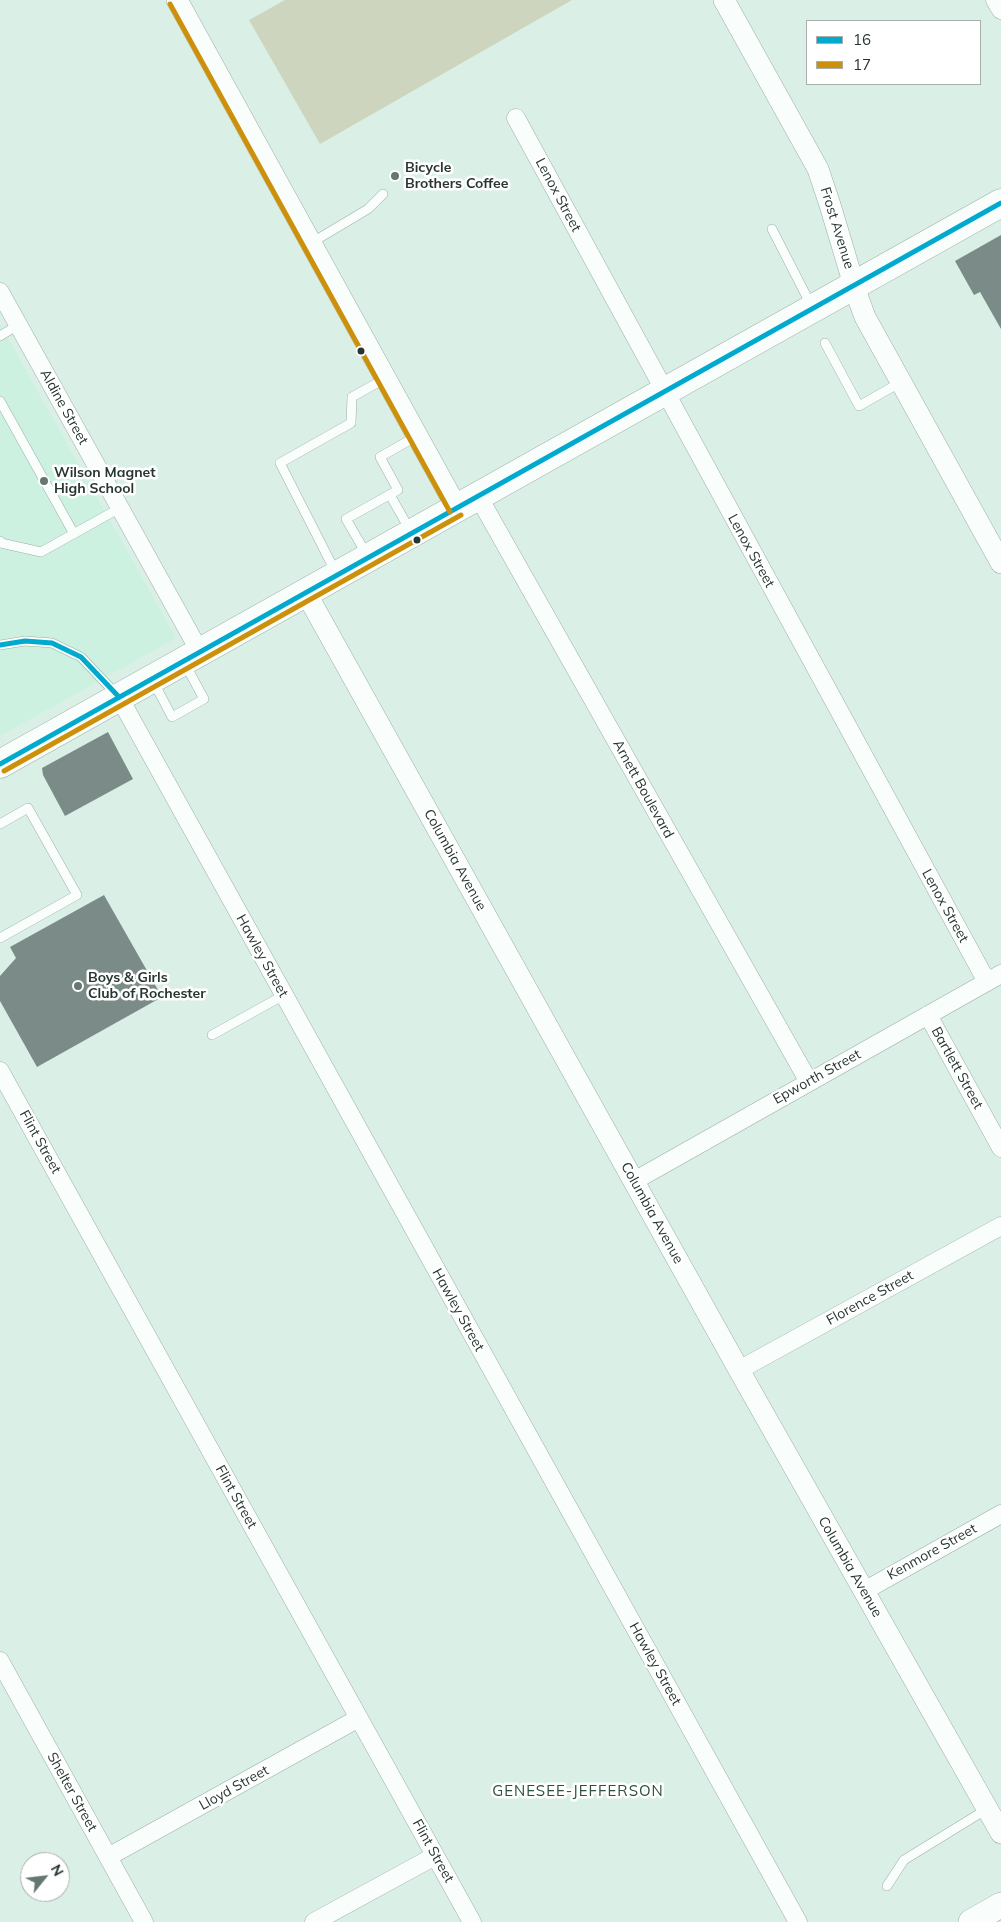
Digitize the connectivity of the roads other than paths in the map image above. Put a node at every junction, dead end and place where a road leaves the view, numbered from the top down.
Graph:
1 (177, 0) edge
2 (724, 0) edge
3 (995, 0) edge
4 (1001, 10) edge
5 (516, 118) dead end
6 (383, 194) dead end
7 (1001, 203) edge
8 (772, 229) dead end
9 (311, 243) junction
10 (854, 286) junction
11 (0, 292) edge
12 (813, 308) junction
13 (18, 325) junction
14 (0, 336) edge
15 (825, 344) dead end
16 (386, 378) junction
17 (901, 382) junction
18 (664, 392) junction
19 (0, 401) edge
20 (418, 436) junction
21 (390, 495) junction
22 (468, 502) junction
23 (120, 508) junction
24 (412, 533) junction
25 (74, 534) junction
26 (0, 541) edge
27 (368, 558) junction
28 (1001, 563) edge
29 (338, 575) junction
30 (306, 593) junction
31 (0, 645) edge
32 (192, 657) junction
33 (152, 679) junction
34 (119, 698) junction
35 (0, 764) edge
36 (0, 824) edge
37 (0, 938) edge
38 (994, 978) edge
39 (284, 995) junction
40 (928, 1015) junction
41 (212, 1035) dead end
42 (0, 1071) edge
43 (809, 1082) junction
44 (1001, 1148) edge
45 (634, 1180) junction
46 (1001, 1226) edge
47 (739, 1370) junction
48 (1001, 1514) edge
49 (864, 1591) junction
50 (0, 1661) edge
51 (359, 1718) junction
52 (988, 1809) junction
53 (1001, 1833) edge
54 (435, 1856) junction
55 (108, 1857) junction
56 (887, 1886) dead end
57 (1001, 1905) edge
58 (144, 1922) edge
59 (314, 1922) edge
60 (472, 1922) edge
61 (798, 1922) edge
62 (971, 1922) edge

1 - 9 street, Arnett Boulevard
2 - 10 street, Frost Avenue
3 - 4 street
5 - 18 street, Lenox Street
6 - 9 lane
7 - 10 main road
8 - 12 lane
9 - 16 street, Arnett Boulevard
10 - 12 main road
10 - 17 street, Frost Avenue
11 - 13 street, Aldine Street
12 - 18 main road
13 - 14 lane
13 - 23 street, Aldine Street
15 - 17 lane
16 - 20 street, Arnett Boulevard
16 - 29 lane
17 - 28 street, Frost Avenue
18 - 22 main road
18 - 38 street, Lenox Street
19 - 25 lane
20 - 21 lane
20 - 22 street, Arnett Boulevard
21 - 24 lane
21 - 27 lane
22 - 24 main road
22 - 43 street, Arnett Boulevard
23 - 25 lane
23 - 32 street, Aldine Street
24 - 27 main road
25 - 26 lane
27 - 29 main road
29 - 30 main road
30 - 32 main road
30 - 45 street, Columbia Avenue
31 - 34 lane
32 - 33 main road
32 - 33 lane
33 - 34 main road
34 - 35 main road
34 - 39 street, Hawley Street
36 - 37 lane
38 - 40 street, Epworth Street
39 - 41 lane
39 - 61 street, Hawley Street
40 - 43 street, Epworth Street
40 - 44 street, Bartlett Street
42 - 51 street, Flint Street
43 - 45 street, Epworth Street
45 - 47 street, Columbia Avenue
46 - 47 street, Florence Street
47 - 49 street, Columbia Avenue
48 - 49 street, Kenmore Street
49 - 52 street, Columbia Avenue
50 - 55 street, Shelter Street
51 - 54 street, Flint Street
51 - 55 street, Lloyd Street
52 - 53 street, Columbia Avenue
52 - 56 lane
54 - 59 street
54 - 60 street, Flint Street
55 - 58 street, Shelter Street
57 - 62 main road

